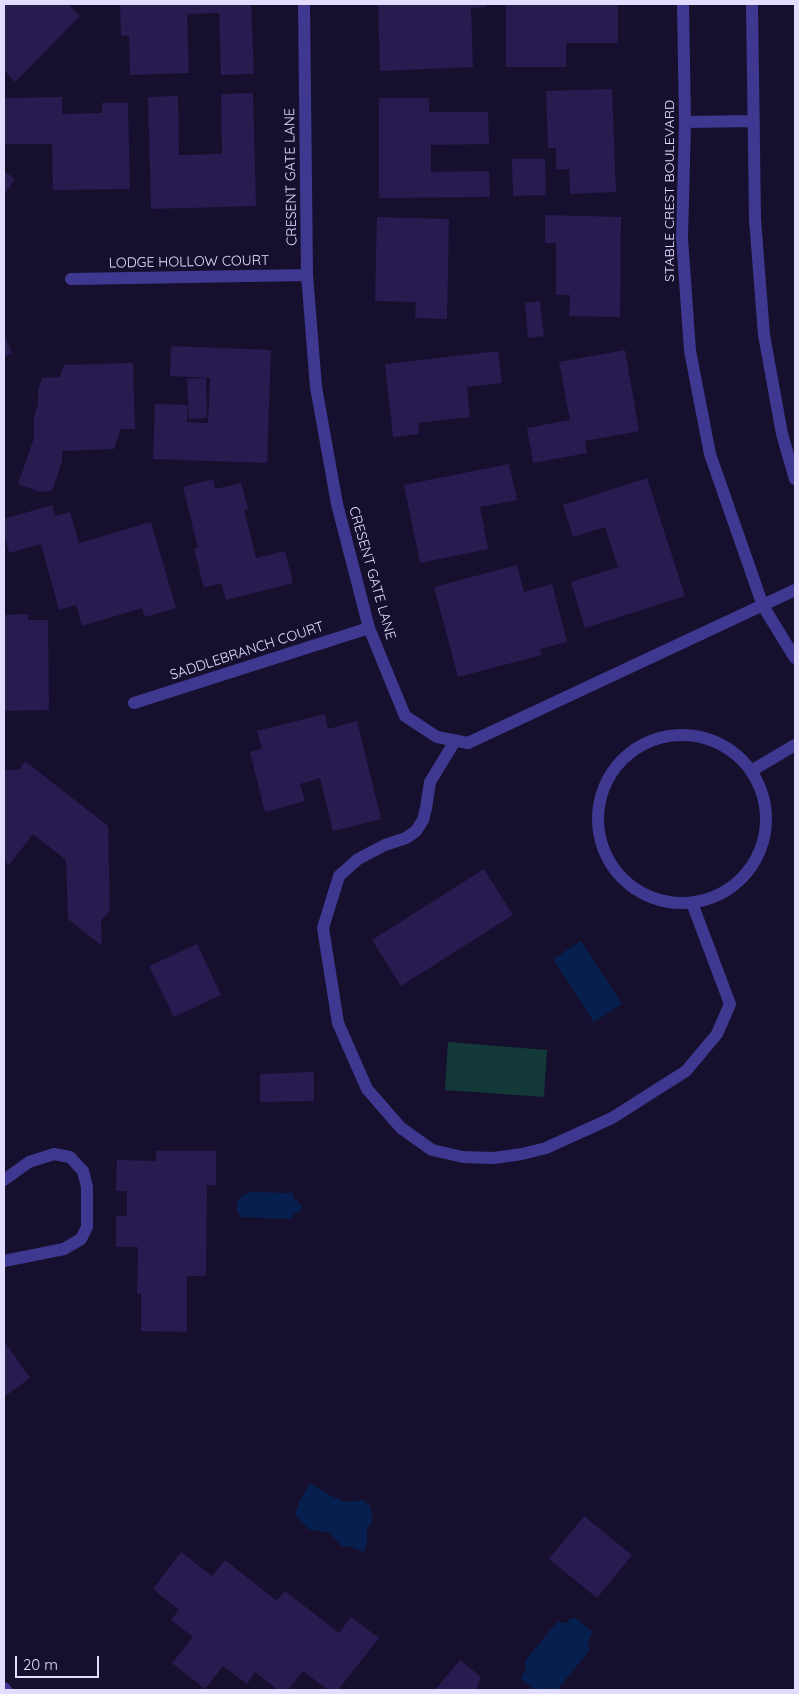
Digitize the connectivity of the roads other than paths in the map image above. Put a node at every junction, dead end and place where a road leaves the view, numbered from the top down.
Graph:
1 (304, 4) edge
2 (683, 4) edge
3 (752, 4) edge
4 (754, 121) junction
5 (685, 122) junction
6 (307, 276) junction
7 (71, 279) dead end
8 (795, 479) edge
9 (795, 590) edge
10 (763, 606) junction
11 (369, 628) junction
12 (795, 658) edge
13 (134, 703) dead end
14 (455, 741) junction
15 (795, 745) edge
16 (751, 771) junction
17 (692, 903) junction
18 (4, 1180) edge
19 (4, 1261) edge

1 - 6 street, CRESENT GATE LANE
2 - 5 street, STABLE CREST BOULEVARD
3 - 4 street
4 - 5 street
4 - 8 street
5 - 10 street, STABLE CREST BOULEVARD
6 - 7 street, LODGE HOLLOW COURT
6 - 11 street, CRESENT GATE LANE
9 - 10 street, CRESENT GATE LANE
10 - 12 street, STABLE CREST BOULEVARD
10 - 14 street, CRESENT GATE LANE
11 - 13 street, SADDLEBRANCH COURT
11 - 14 street, CRESENT GATE LANE
14 - 17 street
15 - 16 street
16 - 17 street
16 - 17 street
18 - 19 street

